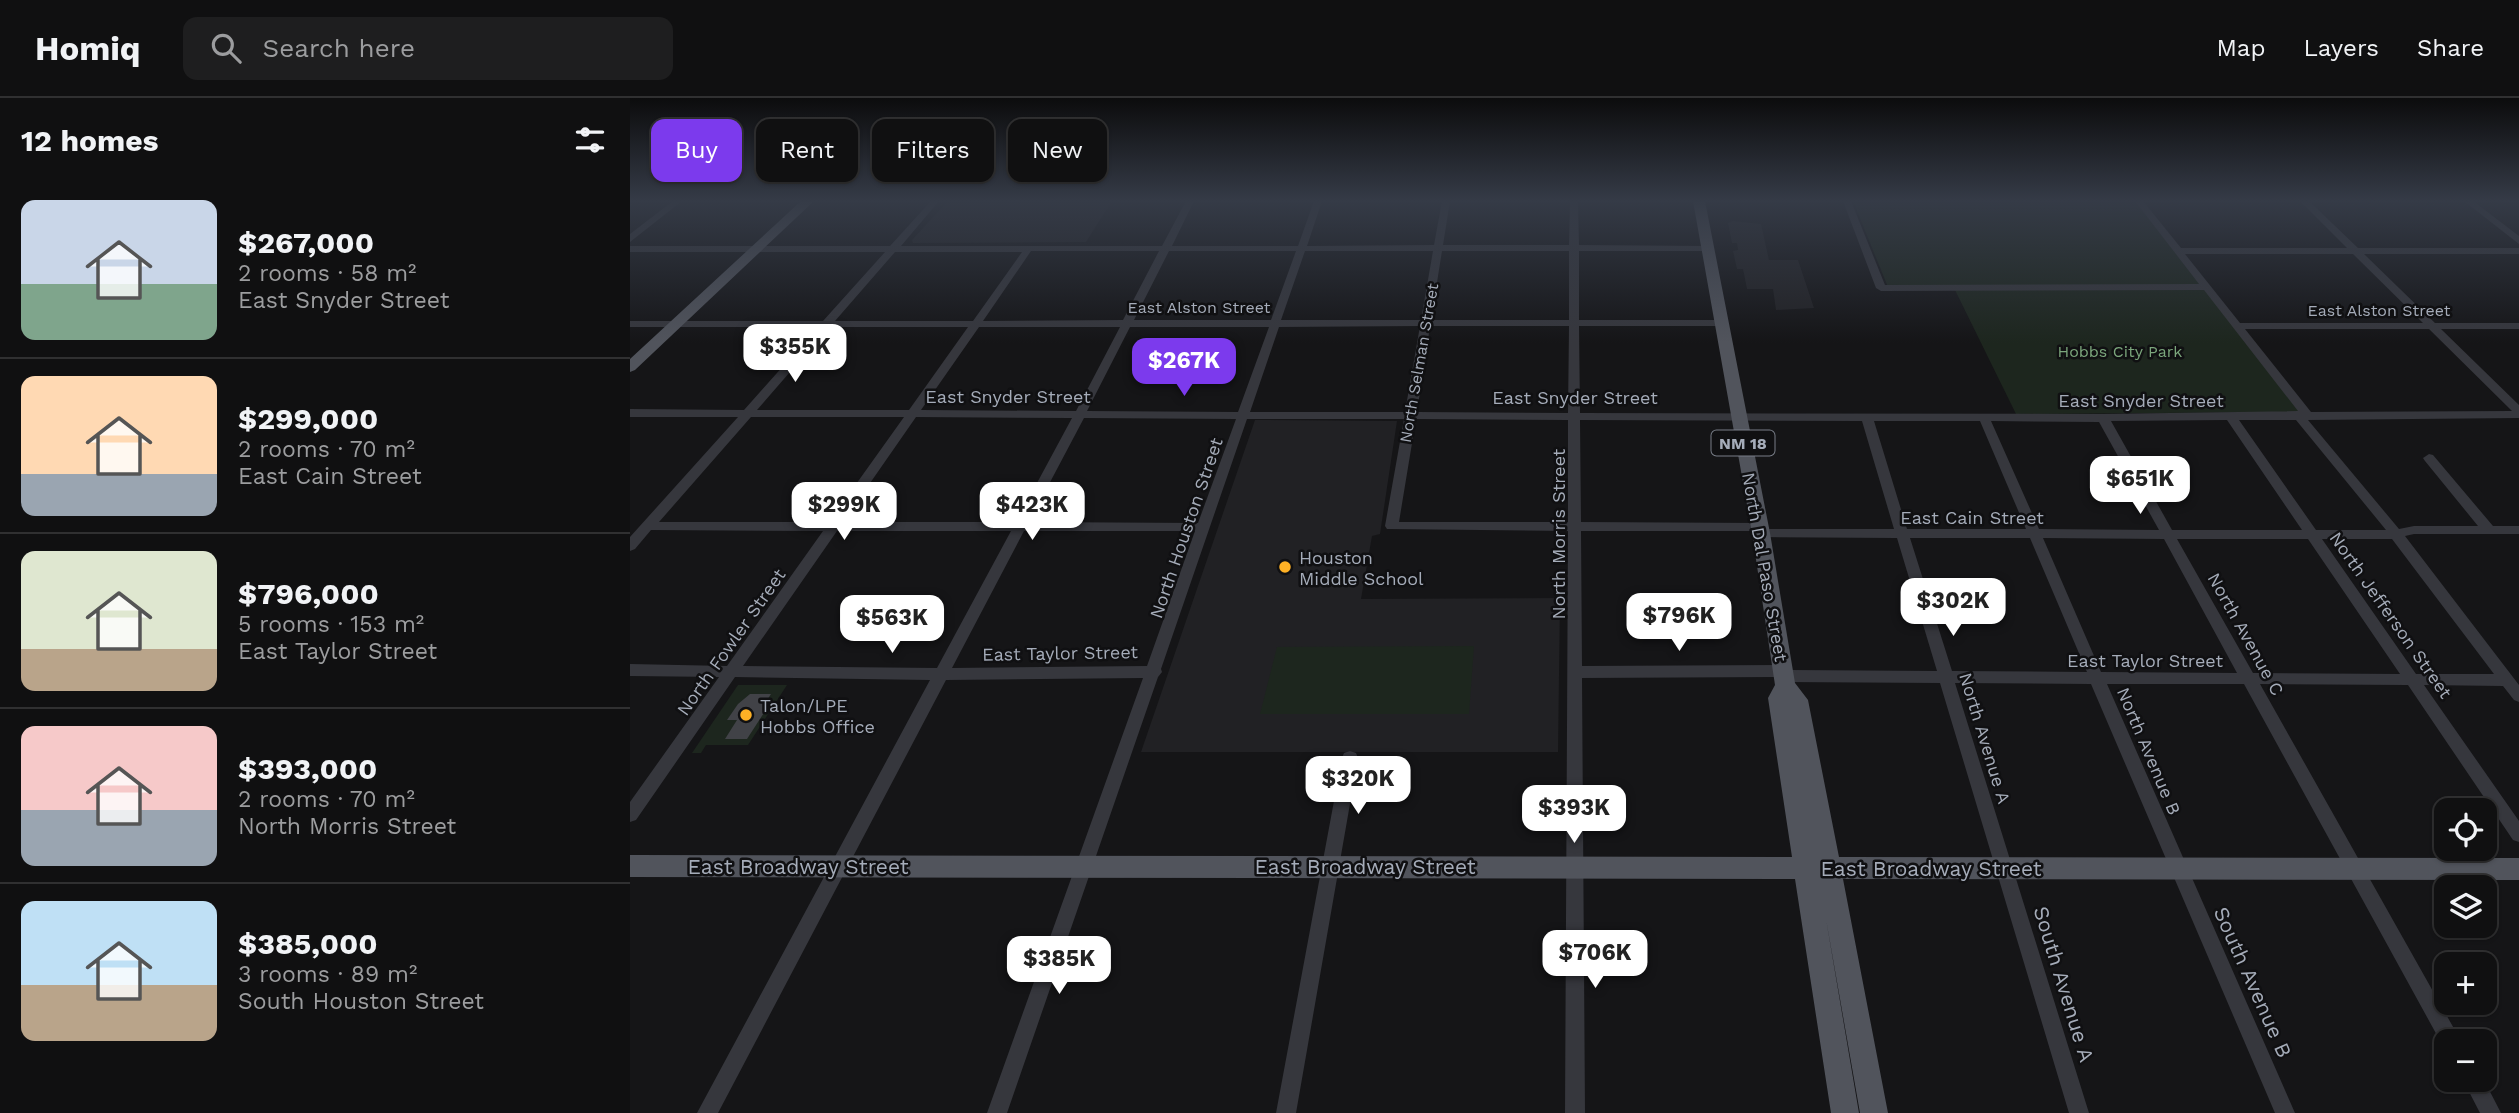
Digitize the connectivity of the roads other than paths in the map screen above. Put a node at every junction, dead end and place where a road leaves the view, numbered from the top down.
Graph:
1 (844, 248) edge
2 (895, 248) edge
3 (1029, 248) edge
4 (1079, 248) edge
5 (1251, 248) edge
6 (1301, 248) edge
7 (1438, 248) edge
8 (1575, 248) edge
9 (1707, 248) edge
10 (1866, 248) edge
11 (2177, 248) edge
12 (2352, 248) edge
13 (630, 249) edge
14 (756, 249) junction
15 (1165, 249) junction
16 (2179, 251) junction
17 (2355, 251) junction
18 (2519, 251) edge
19 (2208, 287) junction
20 (677, 323) junction
21 (827, 323) junction
22 (977, 323) junction
23 (1125, 323) junction
24 (1276, 323) junction
25 (1426, 323) junction
26 (1576, 323) junction
27 (1722, 323) junction
28 (630, 324) edge
29 (2238, 326) junction
30 (2431, 326) junction
31 (2519, 326) edge
32 (630, 367) edge
33 (2519, 412) edge
34 (746, 413) junction
35 (913, 413) junction
36 (630, 414) edge
37 (1080, 414) junction
38 (1245, 414) junction
39 (2302, 414) junction
40 (1410, 415) junction
41 (1575, 415) junction
42 (1738, 416) junction
43 (2231, 417) junction
44 (1867, 418) junction
45 (1984, 418) junction
46 (2103, 418) junction
47 (2429, 458) dead end
48 (647, 526) junction
49 (1392, 526) joint
50 (834, 527) junction
51 (1204, 527) junction
52 (1576, 527) junction
53 (1020, 528) junction
54 (1760, 530) junction
55 (2489, 530) junction
56 (2519, 530) edge
57 (2168, 533) junction
58 (2395, 533) junction
59 (2035, 534) junction
60 (2312, 534) junction
61 (1904, 535) junction
62 (630, 546) edge
63 (630, 670) edge
64 (733, 670) junction
65 (1155, 671) junction
66 (1576, 672) junction
67 (942, 674) junction
68 (1784, 677) junction
69 (1947, 679) junction
70 (2098, 679) junction
71 (2249, 680) junction
72 (2413, 680) junction
73 (2506, 680) junction
74 (2519, 696) edge
75 (1350, 758) dead end
76 (630, 815) edge
77 (2519, 835) edge
78 (839, 865) junction
79 (630, 866) edge
80 (1085, 866) junction
81 (1329, 866) junction
82 (1575, 867) junction
83 (1816, 867) junction
84 (2005, 869) junction
85 (2179, 869) junction
86 (2355, 869) junction
87 (2519, 869) edge
88 (2444, 1029) edge
89 (2480, 1092) edge
90 (707, 1113) edge
91 (997, 1113) edge
92 (1286, 1113) edge
93 (1575, 1113) edge
94 (1845, 1113) edge
95 (1874, 1113) edge
96 (2079, 1113) edge
97 (2285, 1113) edge
98 (2491, 1113) edge

1 - 14 street
2 - 21 street
3 - 22 street, North Fowler Street
4 - 15 street
5 - 15 street
6 - 24 street, North Houston Street
7 - 25 street, North Selman Street
8 - 26 street, North Morris Street
9 - 27 main road, North Dal Paso Street / NM 18
10 - 19 street
11 - 16 street
12 - 17 street
13 - 14 street
14 - 20 main road
15 - 23 street
16 - 17 street
16 - 19 street
17 - 18 street
17 - 30 street
19 - 29 street
20 - 21 street, East Alston Street
20 - 28 street, East Alston Street
20 - 32 main road
21 - 22 street, East Alston Street
21 - 34 street
22 - 23 street, East Alston Street
22 - 35 street, North Fowler Street
23 - 24 street, East Alston Street
23 - 37 street
24 - 25 street, East Alston Street
24 - 38 street, North Houston Street
25 - 26 street, East Alston Street
25 - 40 street, North Selman Street
26 - 27 street, East Alston Street
26 - 41 street, North Morris Street
27 - 42 main road, North Dal Paso Street / NM 18
29 - 30 street, East Alston Street
29 - 39 street
30 - 31 street, East Alston Street
30 - 33 street
33 - 39 street, East Snyder Street
34 - 35 street, East Snyder Street
34 - 36 street, East Snyder Street
34 - 48 street
35 - 37 street, East Snyder Street
35 - 50 street, North Fowler Street
37 - 38 street, East Snyder Street
37 - 53 street
38 - 40 street, East Snyder Street
38 - 51 street, North Houston Street
39 - 43 street, East Snyder Street
39 - 58 street
40 - 41 street, East Snyder Street
40 - 49 street, North Selman Street
41 - 42 street, East Snyder Street
41 - 52 street, North Morris Street
42 - 44 street, East Snyder Street
42 - 54 main road, North Dal Paso Street / NM 18
43 - 46 street, East Snyder Street
43 - 60 street, North Jefferson Street
44 - 45 street, East Snyder Street
44 - 61 street, North Avenue A
45 - 46 street, East Snyder Street
45 - 59 street, North Avenue B
46 - 57 street, North Avenue C
47 - 55 street
48 - 50 street
48 - 62 street
49 - 52 street, East Cain Street
50 - 53 street
50 - 64 street, North Fowler Street
51 - 53 street
51 - 65 street, North Houston Street
52 - 54 street, East Cain Street
52 - 66 street, North Morris Street
53 - 67 street
54 - 61 street, East Cain Street
54 - 68 main road, North Dal Paso Street / NM 18
55 - 56 street, East Cain Street
55 - 58 street, East Cain Street
57 - 59 street, East Cain Street
57 - 60 street, East Cain Street
57 - 71 street, North Avenue C
58 - 60 street, East Cain Street
58 - 73 street
59 - 61 street, East Cain Street
59 - 70 street, North Avenue B
60 - 72 street, North Jefferson Street
61 - 69 street, North Avenue A
63 - 64 street, East Taylor Street
64 - 67 street, East Taylor Street
64 - 76 street, North Fowler Street
65 - 67 street, East Taylor Street
65 - 80 street, North Houston Street
66 - 68 street, East Taylor Street
66 - 82 street, North Morris Street
67 - 78 street
68 - 69 street, East Taylor Street
68 - 83 main road, North Dal Paso Street
69 - 70 street, East Taylor Street
69 - 84 street, North Avenue A
70 - 71 street, East Taylor Street
70 - 85 street, North Avenue B
71 - 72 street, East Taylor Street
71 - 86 street, North Avenue C
72 - 73 street, East Taylor Street
72 - 77 street, North Jefferson Street
73 - 74 street
75 - 81 street
78 - 79 main road, East Broadway Street
78 - 80 main road, East Broadway Street
78 - 90 street
80 - 81 main road, East Broadway Street
80 - 91 street, North Houston Street
81 - 82 main road, East Broadway Street
81 - 92 street
82 - 83 main road, East Broadway Street
82 - 93 street, North Morris Street
83 - 84 main road, East Broadway Street
83 - 94 main road
83 - 95 main road
84 - 85 main road, East Broadway Street
84 - 96 street, South Avenue A
85 - 86 main road, East Broadway Street
85 - 97 street, South Avenue B
86 - 87 main road, East Broadway Street
86 - 88 street, North Avenue C
89 - 98 street

